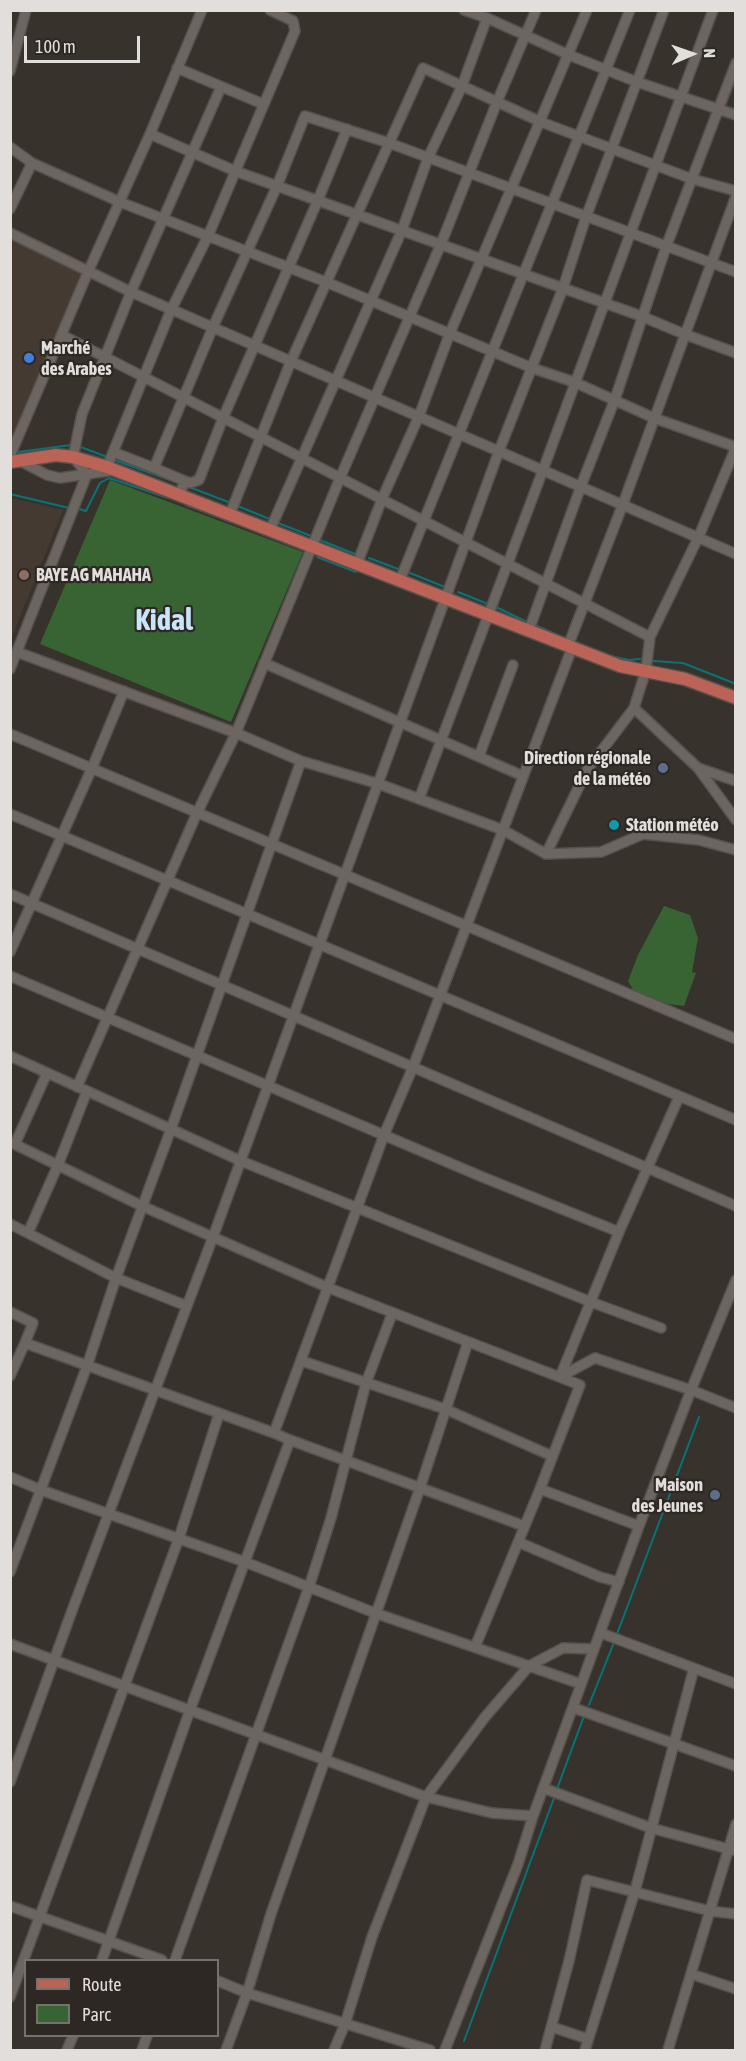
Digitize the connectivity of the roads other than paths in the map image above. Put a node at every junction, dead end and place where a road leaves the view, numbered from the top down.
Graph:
1 (26, 10) edge
2 (202, 10) edge
3 (270, 10) edge
4 (464, 10) edge
5 (536, 10) edge
6 (587, 10) edge
7 (630, 10) edge
8 (664, 10) edge
9 (713, 10) edge
10 (487, 18) junction
11 (525, 36) junction
12 (569, 55) junction
13 (735, 63) edge
14 (177, 68) junction
15 (605, 69) junction
16 (10, 71) edge
17 (638, 82) junction
18 (462, 86) junction
19 (221, 87) junction
20 (681, 95) junction
21 (497, 102) junction
22 (263, 104) junction
23 (719, 109) junction
24 (735, 115) edge
25 (541, 122) junction
26 (347, 129) junction
27 (150, 134) junction
28 (578, 137) junction
29 (389, 143) junction
30 (10, 147) edge
31 (612, 150) junction
32 (192, 152) junction
33 (428, 158) junction
34 (32, 164) junction
35 (657, 165) junction
36 (236, 171) junction
37 (470, 174) junction
38 (692, 179) junction
39 (277, 186) junction
40 (512, 189) junction
41 (735, 191) edge
42 (735, 196) edge
43 (318, 201) junction
44 (120, 202) junction
45 (551, 204) junction
46 (10, 209) edge
47 (357, 214) junction
48 (586, 218) junction
49 (164, 219) junction
50 (402, 230) junction
51 (10, 233) edge
52 (631, 234) junction
53 (208, 236) junction
54 (441, 244) junction
55 (666, 247) junction
56 (247, 251) junction
57 (482, 259) junction
58 (710, 263) junction
59 (288, 267) junction
60 (88, 272) junction
61 (735, 272) edge
62 (525, 274) junction
63 (326, 282) junction
64 (563, 288) junction
65 (131, 292) junction
66 (372, 301) junction
67 (605, 303) junction
68 (171, 310) junction
69 (641, 316) junction
70 (408, 317) junction
71 (213, 327) junction
72 (450, 333) junction
73 (684, 334) junction
74 (62, 335) junction
75 (256, 346) junction
76 (493, 352) junction
77 (735, 353) edge
78 (106, 358) junction
79 (291, 361) junction
80 (532, 368) junction
81 (144, 376) junction
82 (335, 380) junction
83 (574, 382) junction
84 (375, 397) junction
85 (185, 398) junction
86 (615, 399) junction
87 (418, 416) junction
88 (223, 417) junction
89 (654, 418) junction
90 (460, 434) junction
91 (261, 437) junction
92 (735, 447) edge
93 (499, 451) junction
94 (113, 452) junction
95 (73, 456) junction
96 (303, 459) junction
97 (14, 460) edge
98 (154, 468) junction
99 (112, 469) junction
100 (543, 470) junction
101 (87, 474) junction
102 (340, 478) junction
103 (185, 481) junction
104 (581, 486) junction
105 (179, 495) junction
106 (382, 499) junction
107 (623, 504) junction
108 (230, 514) junction
109 (425, 521) junction
110 (270, 530) junction
111 (699, 537) junction
112 (467, 543) junction
113 (312, 546) junction
114 (735, 554) edge
115 (357, 564) junction
116 (507, 564) junction
117 (400, 580) junction
118 (545, 582) junction
119 (446, 598) junction
120 (584, 603) junction
121 (488, 614) junction
122 (529, 630) junction
123 (650, 637) junction
124 (570, 647) junction
125 (17, 652) junction
126 (264, 663) junction
127 (513, 665) dead end
128 (10, 669) edge
129 (646, 670) junction
130 (123, 691) junction
131 (735, 698) edge
132 (634, 708) junction
133 (401, 723) junction
134 (236, 733) junction
135 (10, 734) edge
136 (441, 740) junction
137 (479, 756) junction
138 (301, 761) junction
139 (92, 768) junction
140 (699, 768) junction
141 (523, 776) junction
142 (735, 782) edge
143 (379, 784) junction
144 (419, 799) junction
145 (197, 813) junction
146 (10, 814) edge
147 (735, 820) edge
148 (503, 830) junction
149 (62, 836) junction
150 (272, 845) junction
151 (735, 850) edge
152 (546, 854) junction
153 (345, 876) junction
154 (167, 880) junction
155 (10, 894) edge
156 (32, 903) junction
157 (247, 914) junction
158 (466, 926) junction
159 (320, 945) junction
160 (138, 948) junction
161 (10, 952) edge
162 (10, 976) edge
163 (222, 985) junction
164 (440, 995) junction
165 (294, 1016) junction
166 (108, 1017) junction
167 (735, 1039) edge
168 (10, 1056) edge
169 (197, 1056) junction
170 (413, 1067) junction
171 (47, 1073) junction
172 (268, 1086) junction
173 (77, 1087) junction
174 (87, 1091) junction
175 (679, 1097) junction
176 (735, 1120) edge
177 (171, 1129) junction
178 (384, 1135) junction
179 (13, 1143) edge
180 (241, 1161) junction
181 (58, 1165) junction
182 (647, 1169) junction
183 (142, 1206) junction
184 (735, 1206) edge
185 (356, 1208) junction
186 (10, 1224) edge
187 (619, 1232) junction
188 (28, 1233) junction
189 (213, 1237) junction
190 (116, 1278) junction
191 (735, 1280) edge
192 (329, 1288) junction
193 (591, 1302) junction
194 (187, 1306) junction
195 (10, 1312) edge
196 (392, 1314) junction
197 (661, 1328) dead end
198 (468, 1342) junction
199 (25, 1343) junction
200 (302, 1361) junction
201 (87, 1366) junction
202 (10, 1376) edge
203 (560, 1377) junction
204 (366, 1383) junction
205 (691, 1390) junction
206 (156, 1391) junction
207 (735, 1408) edge
208 (445, 1409) junction
209 (219, 1414) junction
210 (274, 1433) junction
211 (290, 1440) junction
212 (552, 1456) junction
213 (346, 1460) junction
214 (10, 1477) edge
215 (420, 1488) junction
216 (540, 1489) junction
217 (41, 1490) junction
218 (109, 1513) junction
219 (524, 1526) junction
220 (639, 1526) junction
221 (179, 1538) junction
222 (518, 1542) junction
223 (245, 1562) junction
224 (10, 1572) edge
225 (619, 1582) junction
226 (309, 1587) junction
227 (375, 1613) junction
228 (601, 1633) junction
229 (10, 1644) edge
230 (475, 1647) junction
231 (594, 1650) junction
232 (56, 1660) junction
233 (529, 1666) junction
234 (694, 1668) junction
235 (581, 1684) junction
236 (735, 1684) edge
237 (124, 1686) junction
238 (574, 1708) junction
239 (190, 1710) junction
240 (255, 1735) junction
241 (675, 1744) junction
242 (324, 1761) junction
243 (735, 1766) edge
244 (10, 1782) edge
245 (543, 1788) junction
246 (426, 1797) junction
247 (533, 1816) junction
248 (735, 1824) edge
249 (651, 1827) junction
250 (732, 1850) edge
251 (635, 1892) junction
252 (10, 1906) edge
253 (710, 1911) junction
254 (735, 1914) edge
255 (41, 1917) junction
256 (109, 1943) junction
257 (25, 1959) edge
258 (102, 1959) edge
259 (159, 1959) edge
260 (175, 1959) edge
261 (24, 1961) edge
262 (691, 1974) junction
263 (219, 1981) edge
264 (735, 1989) edge
265 (248, 1992) junction
266 (10, 1997) edge
267 (345, 2024) junction
268 (552, 2027) junction
269 (588, 2038) junction
270 (226, 2050) edge
271 (334, 2050) edge
272 (430, 2050) edge
273 (445, 2050) edge
274 (546, 2050) edge
275 (585, 2050) edge
276 (668, 2050) edge

1 - 16 street
2 - 14 street
3 - 22 street
4 - 10 street
5 - 11 street
6 - 12 street
7 - 15 street
8 - 17 street
9 - 20 street
10 - 11 street
10 - 18 street
11 - 12 street
11 - 21 street
12 - 15 street
12 - 25 street
13 - 23 street
14 - 19 street
14 - 27 street
15 - 17 street
15 - 28 street
17 - 20 street
17 - 31 street
18 - 21 street
18 - 29 street
18 - 33 street
19 - 22 street
19 - 32 street
20 - 23 street
20 - 35 street
21 - 25 street
21 - 37 street
22 - 36 street
23 - 24 street
23 - 38 street
25 - 28 street
25 - 40 street
26 - 29 street
26 - 39 street
26 - 43 street
27 - 32 street
27 - 44 street
28 - 31 street
28 - 45 street
29 - 33 street
29 - 47 street
30 - 34 street
31 - 35 street
31 - 48 street
32 - 36 street
32 - 49 street
33 - 37 street
33 - 50 street
34 - 44 street
34 - 46 street
35 - 38 street
35 - 52 street
36 - 39 street
36 - 53 street
37 - 40 street
37 - 54 street
38 - 41 street
38 - 55 street
39 - 43 street
39 - 56 street
40 - 45 street
40 - 57 street
42 - 58 street
43 - 47 street
43 - 59 street
44 - 49 street
44 - 60 street
45 - 48 street
45 - 62 street
47 - 50 street
47 - 63 street
48 - 52 street
48 - 64 street
49 - 53 street
49 - 65 street
50 - 54 street
50 - 66 street
51 - 60 street
52 - 55 street
52 - 67 street
53 - 56 street
53 - 68 street
54 - 57 street
54 - 70 street
55 - 58 street
55 - 69 street
56 - 59 street
56 - 71 street
57 - 62 street
57 - 72 street
58 - 61 street
58 - 73 street
59 - 63 street
59 - 75 street
60 - 65 street
60 - 74 street
62 - 64 street
62 - 76 street
63 - 66 street
63 - 79 street
64 - 67 street
64 - 80 street
65 - 68 street
65 - 78 street
66 - 70 street
66 - 82 street
67 - 69 street
67 - 83 street
68 - 71 street
68 - 81 street
69 - 73 street
69 - 86 street
70 - 72 street
70 - 84 street
71 - 75 street
71 - 85 street
72 - 76 street
72 - 87 street
73 - 77 street
73 - 89 street
74 - 78 street
74 - 97 street
75 - 79 street
75 - 88 street
76 - 80 street
76 - 90 street
78 - 81 street
78 - 95 street
79 - 82 street
79 - 91 street
80 - 83 street
80 - 93 street
81 - 85 street
81 - 94 street
82 - 84 street
82 - 96 street
83 - 86 street
83 - 100 street
84 - 87 street
84 - 102 street
85 - 88 street
85 - 98 street
86 - 89 street
86 - 104 street
87 - 90 street
87 - 106 street
88 - 91 street
88 - 103 street
89 - 92 street
89 - 107 street
90 - 93 street
90 - 109 street
91 - 96 street
91 - 108 street
92 - 111 street
93 - 100 street
93 - 112 street
94 - 98 street
94 - 99 street
95 - 97 main road
95 - 99 main road
95 - 101 street
96 - 102 street
96 - 110 street
97 - 101 street
98 - 103 street
99 - 101 street
99 - 105 main road
100 - 104 street
100 - 116 street
101 - 125 street
102 - 106 street
102 - 113 street
103 - 105 street
104 - 107 street
104 - 118 street
105 - 108 main road
106 - 109 street
106 - 115 street
107 - 111 street
107 - 120 street
108 - 110 main road
109 - 112 street
109 - 117 street
110 - 113 main road
111 - 114 street
111 - 123 street
112 - 116 street
112 - 119 street
113 - 115 main road
113 - 126 street
115 - 117 main road
116 - 118 street
116 - 121 street
117 - 119 main road
118 - 120 street
118 - 122 street
119 - 121 main road
119 - 133 street
120 - 123 street
120 - 124 street
121 - 122 main road
121 - 136 street
122 - 124 main road
123 - 129 street
124 - 129 main road
124 - 141 street
125 - 128 street
125 - 130 street
126 - 133 street
126 - 134 street
127 - 137 street
129 - 131 main road
129 - 132 street
130 - 134 street
130 - 139 street
132 - 140 street
132 - 152 street
133 - 136 street
133 - 143 street
134 - 138 street
134 - 145 street
135 - 139 street
136 - 137 street
136 - 144 street
137 - 141 street
138 - 143 street
138 - 150 street
139 - 145 street
139 - 149 street
140 - 142 street
140 - 147 street
141 - 148 street
143 - 144 street
143 - 153 street
144 - 148 street
145 - 150 street
145 - 154 street
146 - 149 street
148 - 152 street
148 - 158 street
149 - 154 street
149 - 156 street
150 - 153 street
150 - 157 street
151 - 152 street
153 - 158 street
153 - 159 street
154 - 157 street
154 - 160 street
155 - 156 street
156 - 160 street
156 - 161 street
157 - 159 street
157 - 163 street
158 - 164 street
158 - 167 street
159 - 164 street
159 - 165 street
160 - 163 street
160 - 166 street
162 - 166 street
163 - 165 street
163 - 169 street
164 - 170 street
164 - 175 street
165 - 170 street
165 - 172 street
166 - 169 street
166 - 173 street
168 - 171 street
169 - 172 street
169 - 177 street
170 - 178 street
170 - 182 street
171 - 173 street
171 - 179 street
172 - 178 street
172 - 180 street
173 - 174 street
174 - 177 street
174 - 181 street
175 - 176 street
175 - 182 street
177 - 180 street
177 - 183 street
178 - 185 street
178 - 187 street
179 - 181 street
180 - 185 street
180 - 189 street
181 - 183 street
181 - 188 street
182 - 184 street
182 - 187 street
183 - 189 street
183 - 190 street
185 - 192 street
185 - 193 street
186 - 188 street
187 - 193 street
188 - 190 street
189 - 192 street
189 - 194 street
190 - 194 street
190 - 201 street
191 - 205 street
192 - 196 street
192 - 200 street
193 - 197 street
193 - 203 street
194 - 206 street
195 - 199 street
196 - 198 street
196 - 204 street
198 - 203 street
198 - 208 street
199 - 201 street
199 - 202 street
200 - 204 street
200 - 210 street
201 - 206 street
201 - 217 street
203 - 205 street
203 - 212 street
204 - 208 street
204 - 213 street
205 - 207 street
205 - 220 street
206 - 209 street
206 - 218 street
208 - 212 street
208 - 215 street
209 - 210 street
209 - 221 street
210 - 211 street
211 - 213 street
211 - 223 street
212 - 216 street
213 - 215 street
213 - 226 street
214 - 217 street
215 - 219 street
215 - 227 street
216 - 219 street
216 - 220 street
217 - 218 street
217 - 224 street
218 - 221 street
218 - 232 street
219 - 222 street
220 - 225 street
221 - 223 street
221 - 237 street
222 - 225 street
222 - 230 street
223 - 226 street
223 - 239 street
225 - 228 street
226 - 227 street
226 - 240 street
227 - 230 street
227 - 242 street
228 - 231 street
228 - 234 street
229 - 232 street
230 - 233 street
231 - 233 street
231 - 235 street
232 - 237 street
232 - 244 street
233 - 235 street
233 - 246 street
234 - 236 street
234 - 241 street
235 - 238 street
237 - 239 street
237 - 255 street
238 - 241 street
238 - 245 street
239 - 240 street
239 - 256 street
240 - 242 street
240 - 260 street
241 - 243 street
241 - 249 street
242 - 246 street
242 - 265 street
245 - 247 street
245 - 249 street
246 - 247 street
246 - 267 street
247 - 273 street
248 - 250 street
249 - 250 street
249 - 251 street
250 - 253 street
251 - 253 street
251 - 268 street
251 - 269 street
252 - 255 street
253 - 254 street
253 - 262 street
255 - 256 street
255 - 257 street
256 - 258 street
256 - 259 street
261 - 266 street
262 - 264 street
262 - 276 street
263 - 265 street
265 - 267 street
265 - 270 street
267 - 271 street
267 - 272 street
268 - 269 street
268 - 274 street
269 - 275 street

